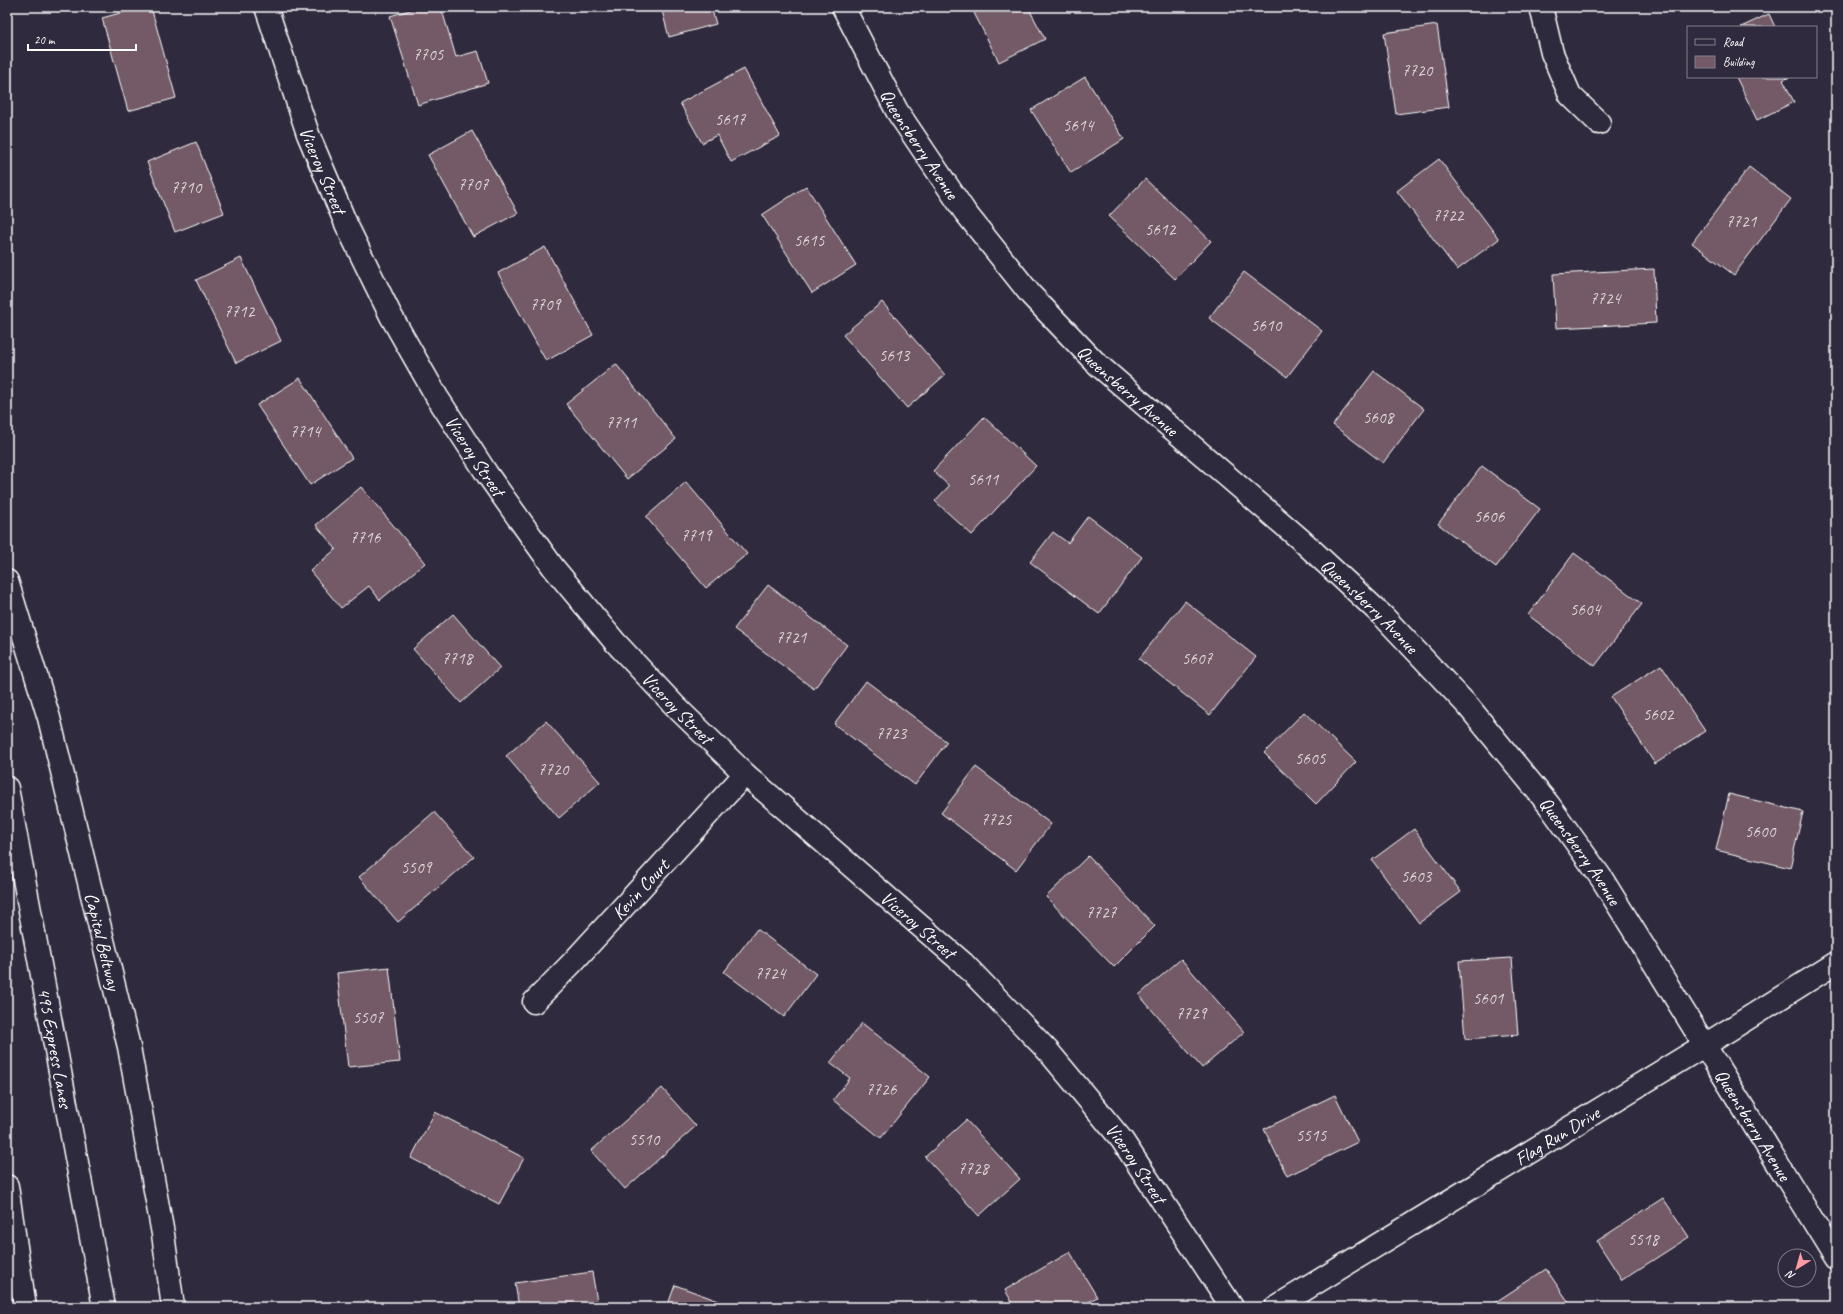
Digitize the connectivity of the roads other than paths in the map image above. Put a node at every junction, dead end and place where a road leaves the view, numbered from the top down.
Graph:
1 (266, 7) edge
2 (843, 7) edge
3 (1541, 7) edge
4 (1600, 123) dead end
5 (7, 582) edge
6 (745, 774) junction
7 (7, 788) edge
8 (1836, 962) edge
9 (534, 1002) dead end
10 (1706, 1045) junction
11 (7, 1186) edge
12 (1836, 1258) edge
13 (25, 1307) edge
14 (104, 1307) edge
15 (173, 1307) edge
16 (1232, 1307) edge
17 (1276, 1307) edge

1 - 6 main road, Viceroy Street
2 - 10 main road, Queensberry Avenue
3 - 4 main road
5 - 15 main road, Capital Beltway
6 - 9 main road, Kevin Court
6 - 16 main road, Viceroy Street
7 - 14 main road, 495 Express Lanes
8 - 10 main road, Flag Run Drive
10 - 12 main road, Queensberry Avenue
10 - 17 main road, Flag Run Drive
11 - 13 main road

